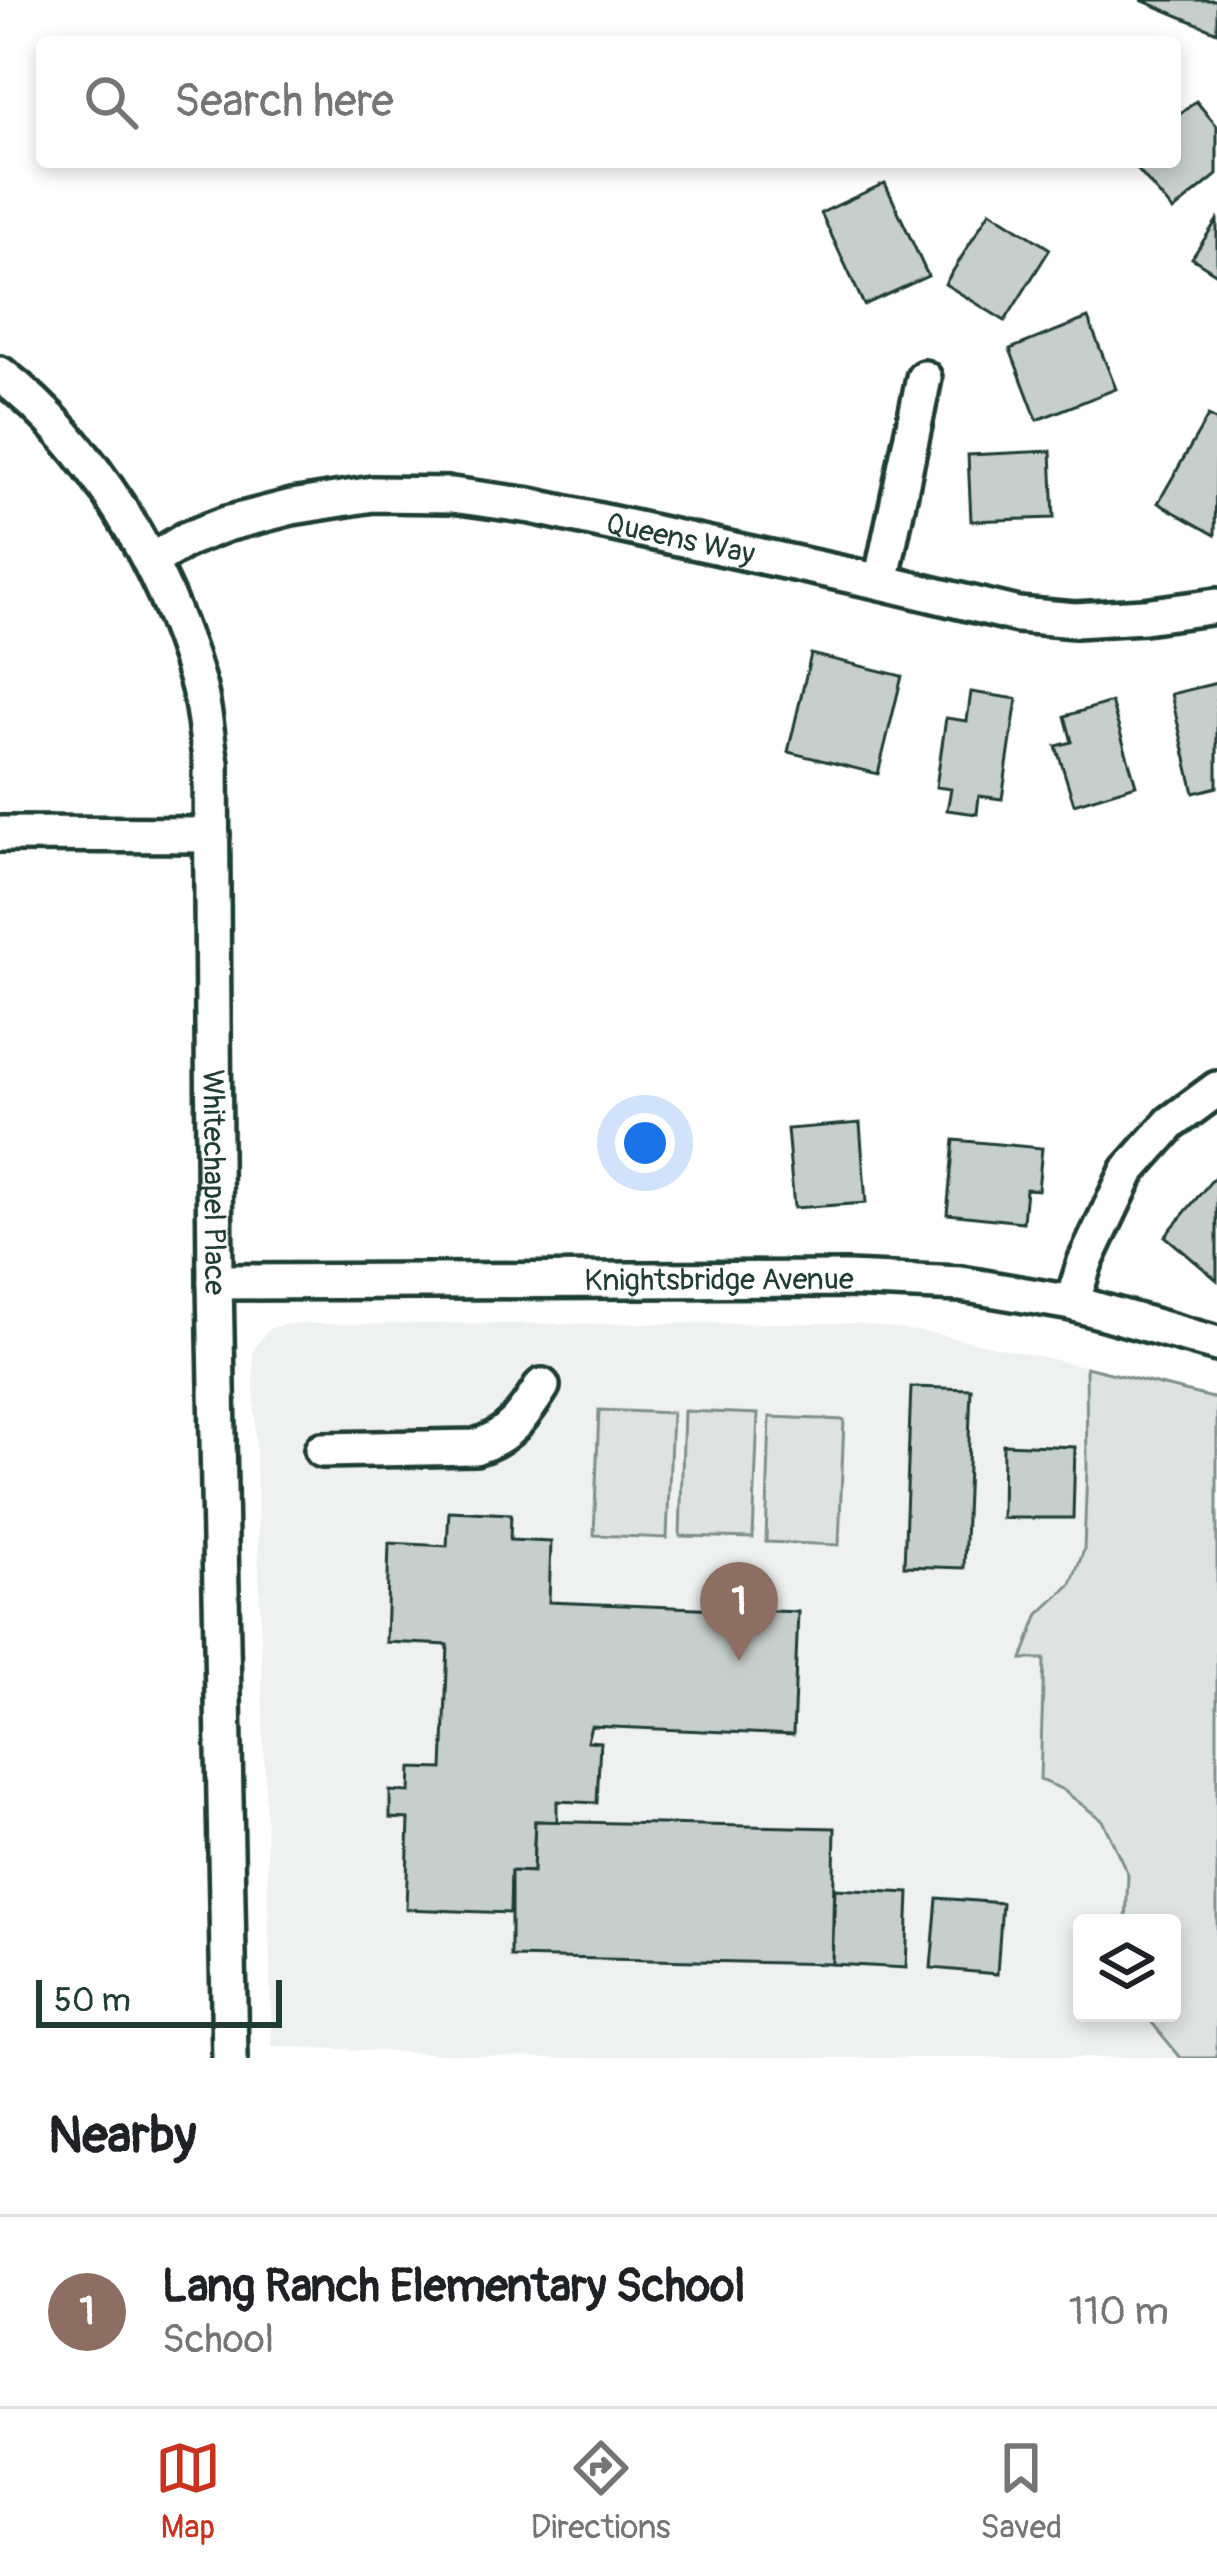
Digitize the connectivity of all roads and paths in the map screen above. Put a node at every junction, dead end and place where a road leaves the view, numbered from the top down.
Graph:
1 (0, 374) edge
2 (925, 378) dead end
3 (151, 561) junction
4 (881, 582) junction
5 (1217, 606) edge
6 (0, 834) edge
7 (212, 835) junction
8 (1217, 1089) edge
9 (214, 1282) junction
10 (1072, 1303) junction
11 (1217, 1344) edge
12 (542, 1386) dead end
13 (322, 1450) dead end
14 (230, 2058) edge

1 - 3 street, Whitechapel Place
2 - 4 street
3 - 4 street, Queens Way
3 - 7 street, Whitechapel Place
4 - 5 street, Queens Way
6 - 7 street
7 - 9 street, Whitechapel Place
8 - 10 street
9 - 10 street, Knightsbridge Avenue
9 - 14 street, Whitechapel Place
10 - 11 street, Knightsbridge Avenue
12 - 13 street

